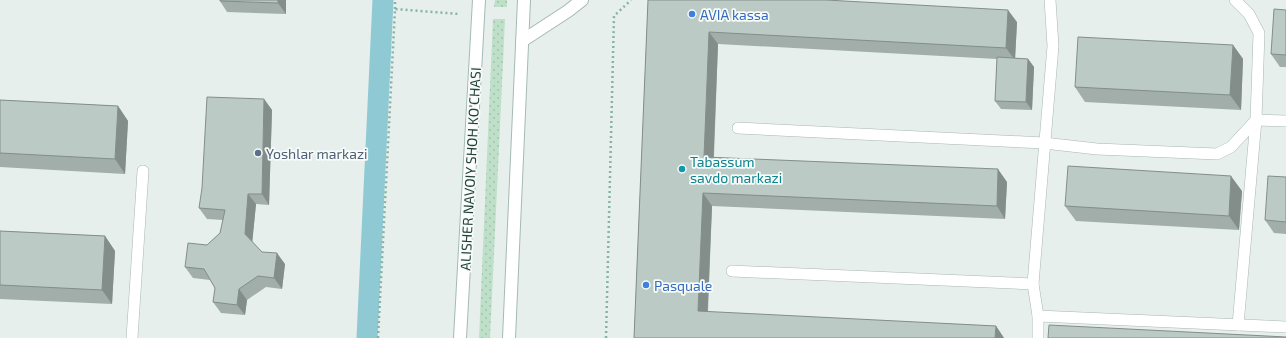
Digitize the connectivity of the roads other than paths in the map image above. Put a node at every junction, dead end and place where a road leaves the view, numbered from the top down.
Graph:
1 (479, 0) edge
2 (524, 0) edge
3 (582, 0) edge
4 (1050, 0) edge
5 (1235, 0) edge
6 (522, 41) junction
7 (1256, 120) junction
8 (1286, 121) edge
9 (738, 128) dead end
10 (1044, 143) junction
11 (143, 171) dead end
12 (732, 271) dead end
13 (1033, 284) junction
14 (1038, 316) junction
15 (1238, 325) junction
16 (1286, 327) edge
17 (132, 338) edge
18 (460, 338) edge
19 (509, 338) edge
20 (1038, 338) edge

1 - 18 main road, ALISHER NAVOIY SHOH KO'CHASI
2 - 6 main road
3 - 6 main road
4 - 10 lane
5 - 7 lane
6 - 19 main road
7 - 8 lane
7 - 10 lane
7 - 15 lane
9 - 10 lane
10 - 13 lane
11 - 17 lane
12 - 13 lane
13 - 14 lane
14 - 15 lane
14 - 20 lane
15 - 16 lane

